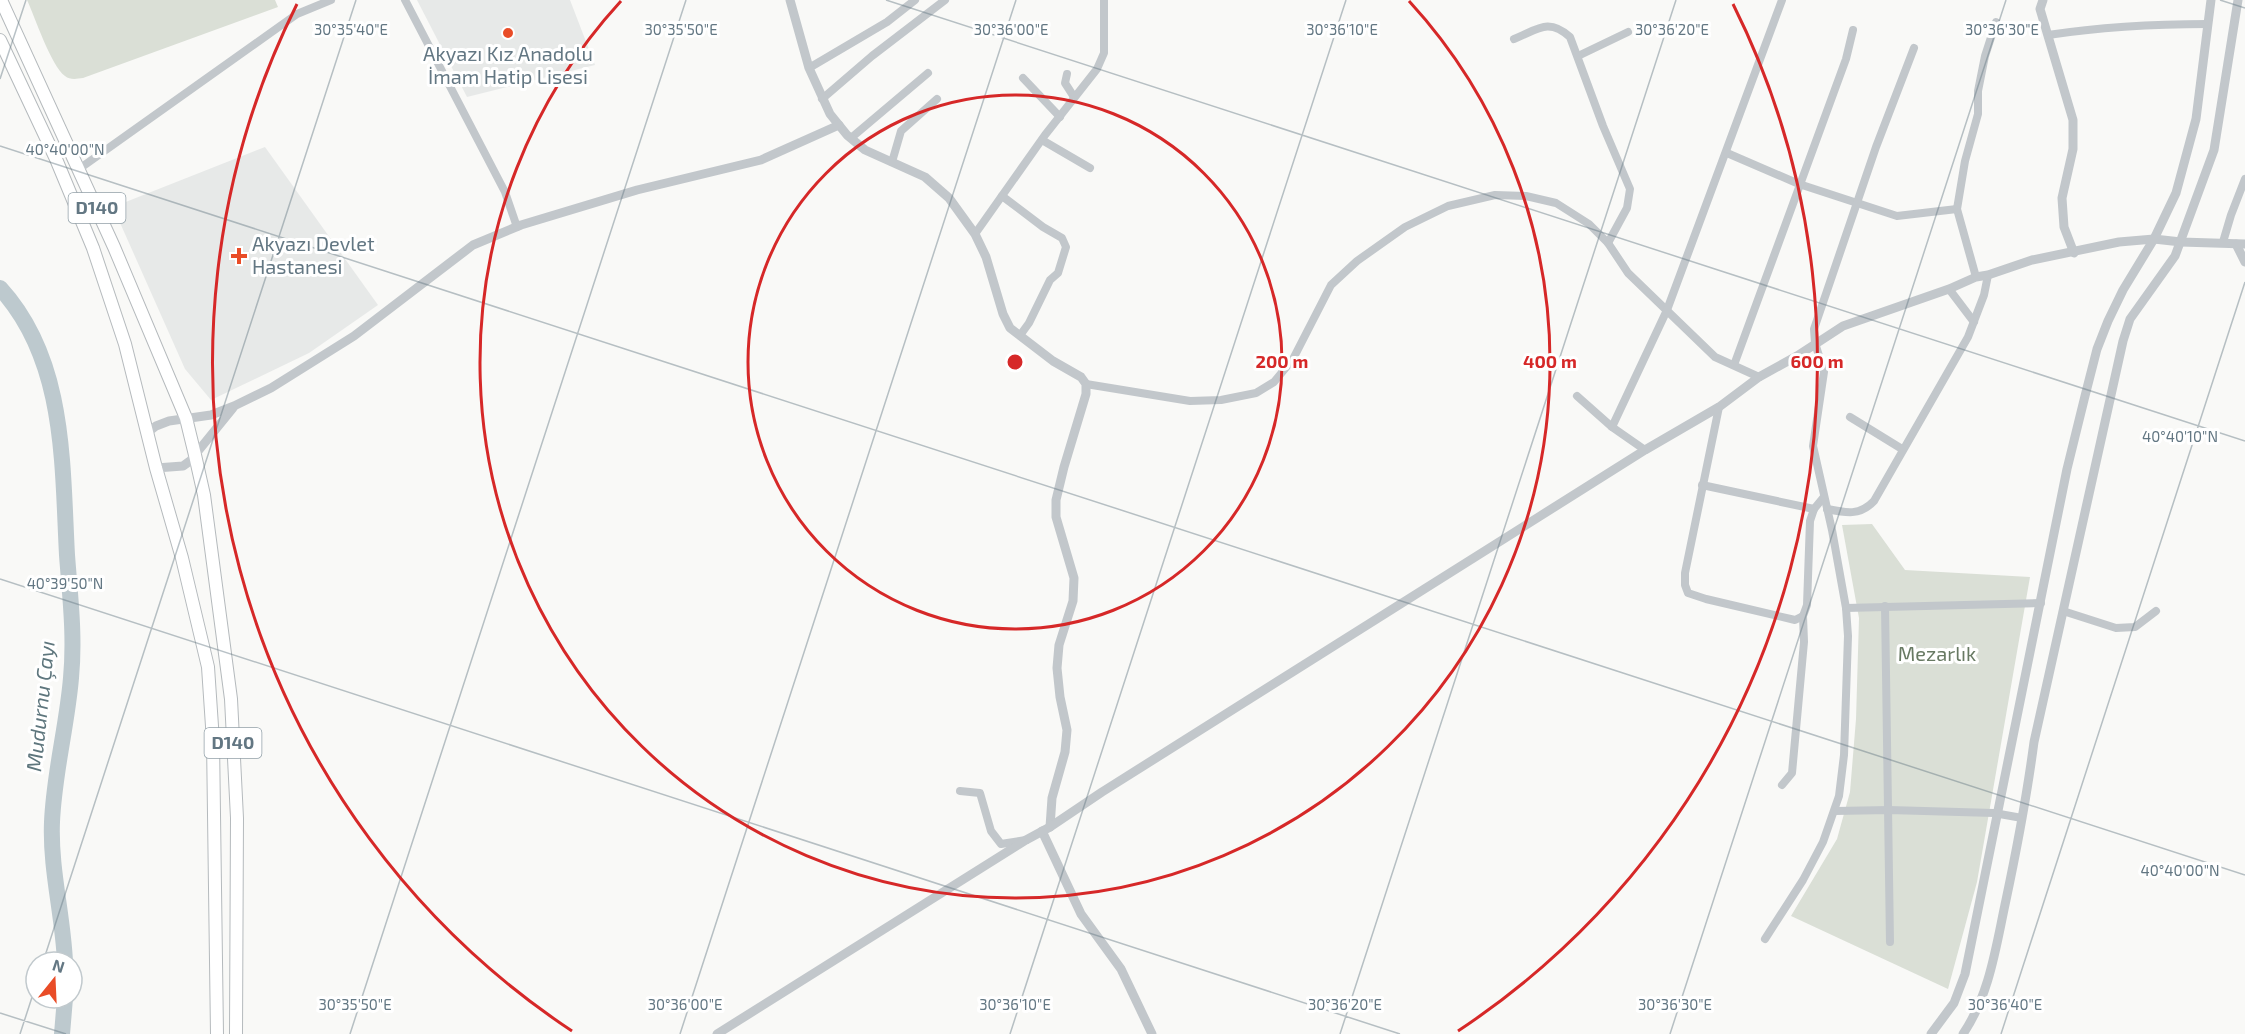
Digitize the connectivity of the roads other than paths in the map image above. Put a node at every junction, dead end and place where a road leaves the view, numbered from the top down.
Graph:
1 (1, 0) edge
2 (331, 0) edge
3 (405, 0) edge
4 (790, 0) edge
5 (915, 0) edge
6 (945, 0) edge
7 (1104, 0) edge
8 (1782, 0) edge
9 (2043, 0) edge
10 (2211, 0) edge
11 (2238, 0) edge
12 (1996, 22) dead end
13 (2208, 24) junction
14 (1853, 30) dead end
15 (1628, 32) dead end
16 (2048, 35) junction
17 (1514, 39) dead end
18 (0, 40) edge
19 (1914, 48) dead end
20 (1578, 56) junction
21 (809, 68) junction
22 (928, 74) dead end
23 (1067, 74) dead end
24 (1023, 78) dead end
25 (1074, 97) junction
26 (822, 99) junction
27 (937, 99) dead end
28 (1060, 117) junction
29 (839, 125) junction
30 (850, 138) junction
31 (1042, 140) junction
32 (1727, 153) junction
33 (892, 162) junction
34 (1090, 168) dead end
35 (79, 169) junction
36 (2245, 179) edge
37 (1799, 184) junction
38 (1002, 196) junction
39 (1856, 204) junction
40 (1957, 209) junction
41 (517, 227) junction
42 (975, 234) junction
43 (2159, 239) junction
44 (2179, 242) junction
45 (2223, 242) junction
46 (1608, 243) junction
47 (2241, 244) edge
48 (2074, 253) junction
49 (2245, 262) edge
50 (1988, 275) junction
51 (1976, 277) junction
52 (1949, 290) junction
53 (1667, 310) junction
54 (1974, 322) junction
55 (1021, 334) junction
56 (1815, 343) junction
57 (1734, 365) junction
58 (1759, 377) junction
59 (1086, 384) junction
60 (1577, 396) dead end
61 (234, 406) junction
62 (1719, 407) junction
63 (1850, 417) dead end
64 (186, 418) junction
65 (1612, 427) junction
66 (147, 433) junction
67 (1902, 449) junction
68 (1645, 450) junction
69 (195, 455) junction
70 (156, 468) junction
71 (1702, 485) junction
72 (1823, 498) junction
73 (1814, 509) junction
74 (1827, 509) junction
75 (2041, 603) junction
76 (1885, 606) junction
77 (1846, 608) junction
78 (2063, 611) junction
79 (2156, 611) dead end
80 (1803, 615) junction
81 (1782, 785) dead end
82 (960, 791) dead end
83 (1889, 810) junction
84 (1834, 811) junction
85 (1998, 814) junction
86 (2022, 818) junction
87 (1046, 829) junction
88 (1026, 840) junction
89 (1765, 939) dead end
90 (1890, 942) dead end
91 (217, 1034) edge
92 (236, 1034) edge
93 (717, 1034) edge
94 (1152, 1034) edge
95 (1931, 1034) edge
96 (1964, 1034) edge

1 - 35 highway, D140
2 - 35 street
3 - 41 street
4 - 21 street
5 - 21 street
6 - 26 street
7 - 25 street
8 - 32 street
9 - 16 street
10 - 13 street
11 - 44 street
12 - 40 street
13 - 16 street
13 - 43 street
14 - 37 street
15 - 20 street
16 - 48 street
17 - 20 street
18 - 66 highway, D140
19 - 39 street
20 - 46 street
21 - 26 street
22 - 30 street
23 - 25 street
24 - 28 street
25 - 28 street
26 - 29 street
27 - 33 street
28 - 31 street
29 - 30 street
29 - 41 street
30 - 33 street
31 - 34 street
31 - 38 street
32 - 37 street
32 - 53 street
33 - 42 street
35 - 64 highway, D140
36 - 45 street
37 - 39 street
37 - 57 street
38 - 42 street
38 - 55 street
39 - 40 street
39 - 56 street
40 - 51 street
41 - 61 street
42 - 55 street
43 - 44 street
43 - 48 street
43 - 75 street
44 - 45 street
44 - 78 street
45 - 47 street
46 - 53 street
46 - 59 street
47 - 49 street
48 - 50 street
50 - 51 street
50 - 54 street
51 - 52 street
52 - 54 street
52 - 56 street
53 - 57 street
53 - 65 street
54 - 67 street
55 - 59 street
56 - 58 street
56 - 72 street
57 - 58 street
58 - 62 street
59 - 87 street
60 - 65 street
61 - 64 street
61 - 69 street
62 - 68 street
62 - 71 street
63 - 67 street
64 - 66 street
64 - 69 highway, D140
65 - 68 street
66 - 70 highway, D140
67 - 74 street
68 - 87 street
69 - 70 street
69 - 92 highway, D140
70 - 91 highway, D140
71 - 73 street
71 - 80 street
72 - 73 street
72 - 74 street
73 - 80 street
74 - 77 street
75 - 76 street
75 - 85 street
76 - 77 street
76 - 83 street
77 - 84 street
78 - 79 street
78 - 86 street
80 - 81 street
82 - 88 street
83 - 84 street
83 - 85 street
83 - 90 street
84 - 89 street
85 - 86 street
85 - 95 street
86 - 96 street
87 - 88 street
87 - 94 street
88 - 93 street

